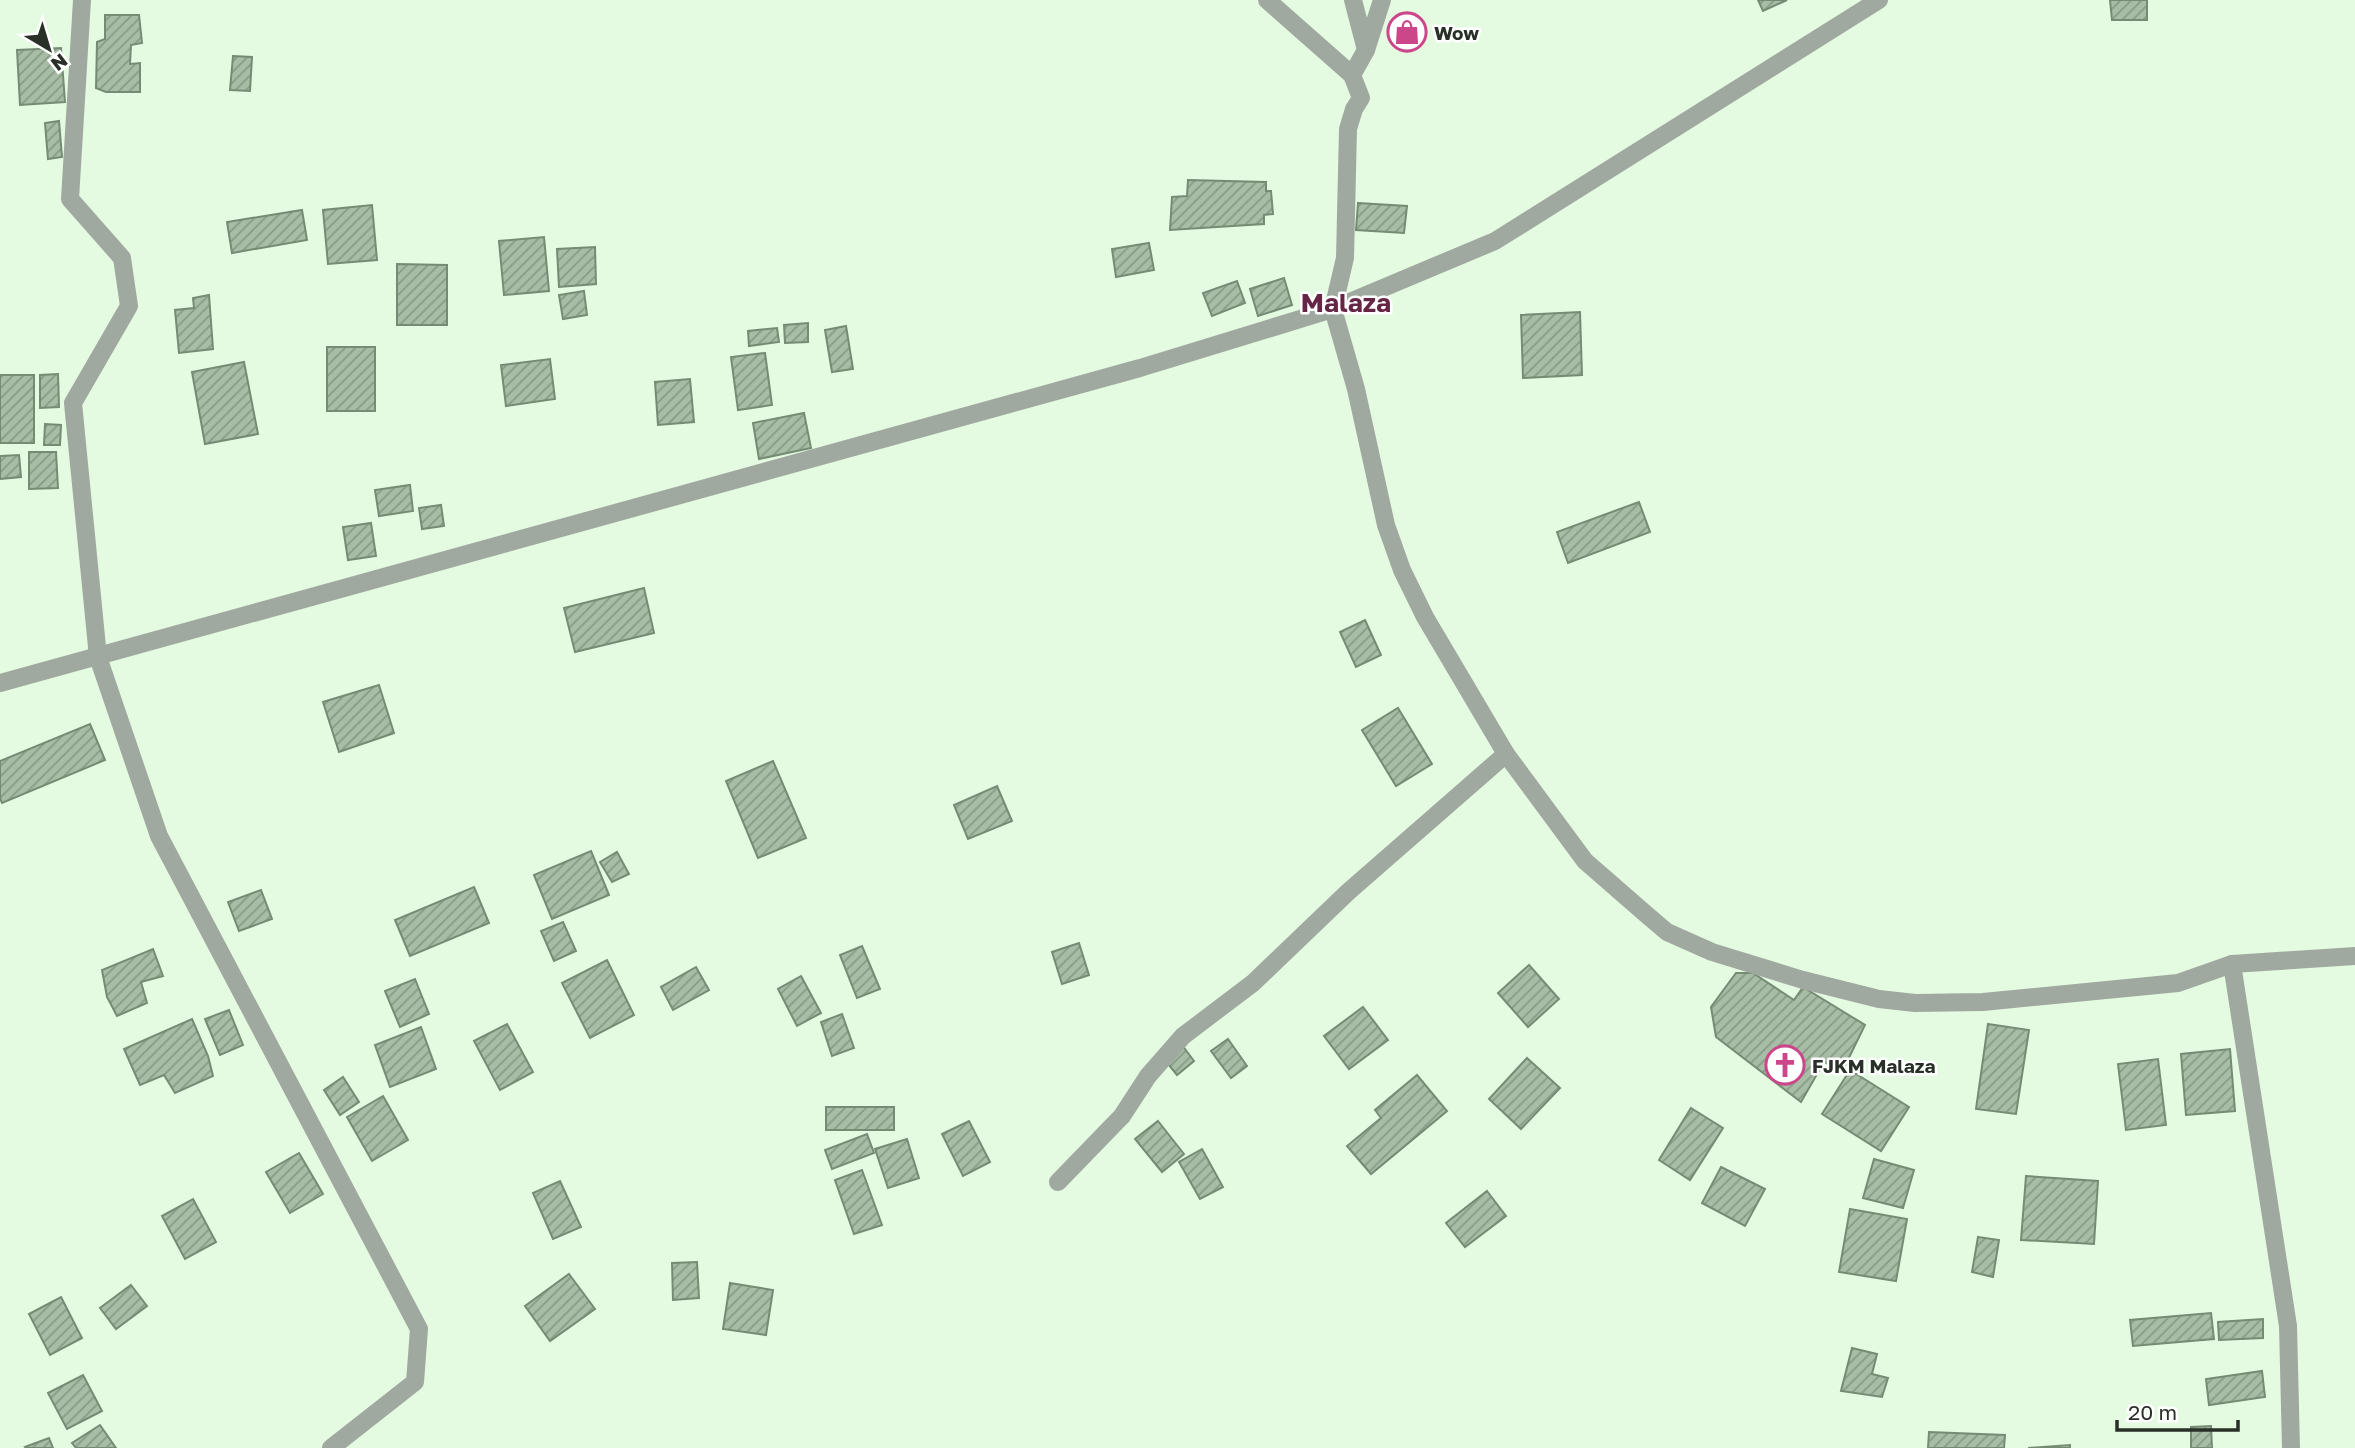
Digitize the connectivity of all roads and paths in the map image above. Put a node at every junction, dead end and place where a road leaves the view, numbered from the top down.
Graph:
1 (82, 0) edge
2 (1267, 0) edge
3 (1353, 0) edge
4 (1382, 0) edge
5 (1879, 0) edge
6 (1366, 50) junction
7 (1352, 75) junction
8 (1333, 309) junction
9 (98, 657) junction
10 (0, 683) edge
11 (1506, 754) junction
12 (2355, 956) edge
13 (2232, 964) junction
14 (1058, 1182) dead end
15 (331, 1448) edge
16 (2291, 1448) edge

1 - 9 street
2 - 7 street
3 - 6 street
4 - 6 street
5 - 8 street
6 - 7 street
7 - 8 street
8 - 9 street
8 - 11 street
9 - 10 street
9 - 15 street
11 - 13 street
11 - 14 street
12 - 13 street
13 - 16 street

